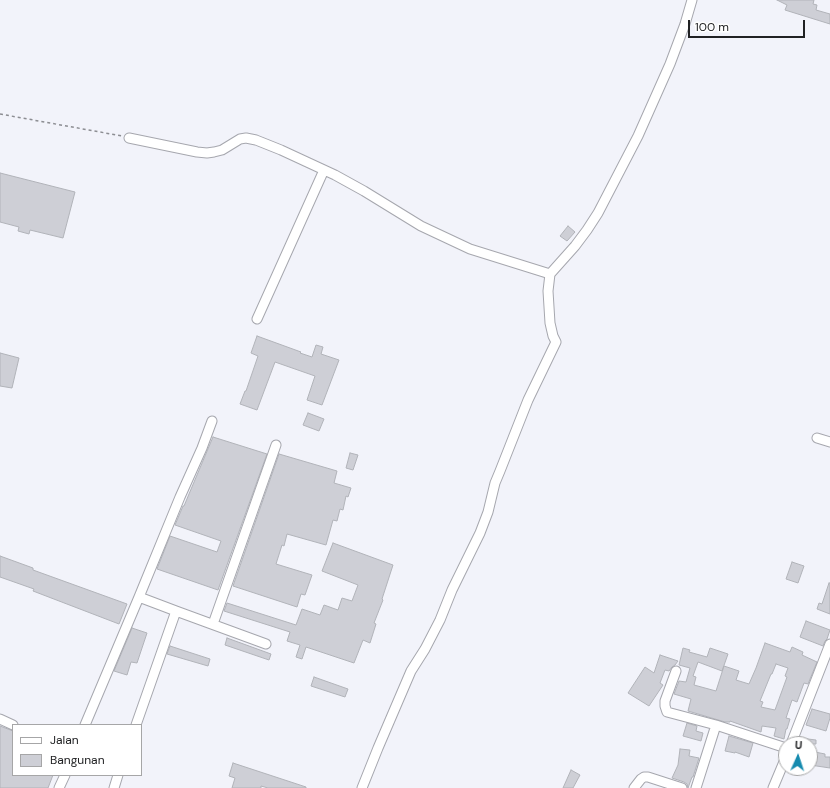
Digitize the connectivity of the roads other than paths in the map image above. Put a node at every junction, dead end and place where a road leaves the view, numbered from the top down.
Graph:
1 (692, 0) edge
2 (129, 138) road end
3 (324, 170) junction
4 (550, 274) junction
5 (257, 319) dead end
6 (212, 421) dead end
7 (817, 438) dead end
8 (830, 442) edge
9 (276, 445) dead end
10 (139, 597) junction
11 (176, 611) junction
12 (213, 624) junction
13 (266, 644) dead end
14 (830, 644) edge
15 (676, 671) dead end
16 (0, 720) edge
17 (85, 724) edge
18 (136, 724) edge
19 (12, 725) edge
20 (716, 725) junction
21 (794, 736) edge
22 (778, 745) edge
23 (64, 776) edge
24 (118, 776) edge
25 (778, 776) edge
26 (60, 788) edge
27 (114, 788) edge
28 (362, 788) edge
29 (634, 788) edge
30 (682, 788) edge
31 (696, 788) edge
32 (773, 788) edge

1 - 4 street
2 - 3 street
3 - 4 street
3 - 5 street
4 - 28 street
6 - 10 street
7 - 8 street
9 - 12 street
10 - 11 street
10 - 17 street
11 - 12 street
11 - 18 street
12 - 13 street
14 - 21 street
15 - 20 street
16 - 19 street
20 - 22 street
20 - 31 street
23 - 26 street
24 - 27 street
25 - 32 street
29 - 30 street

